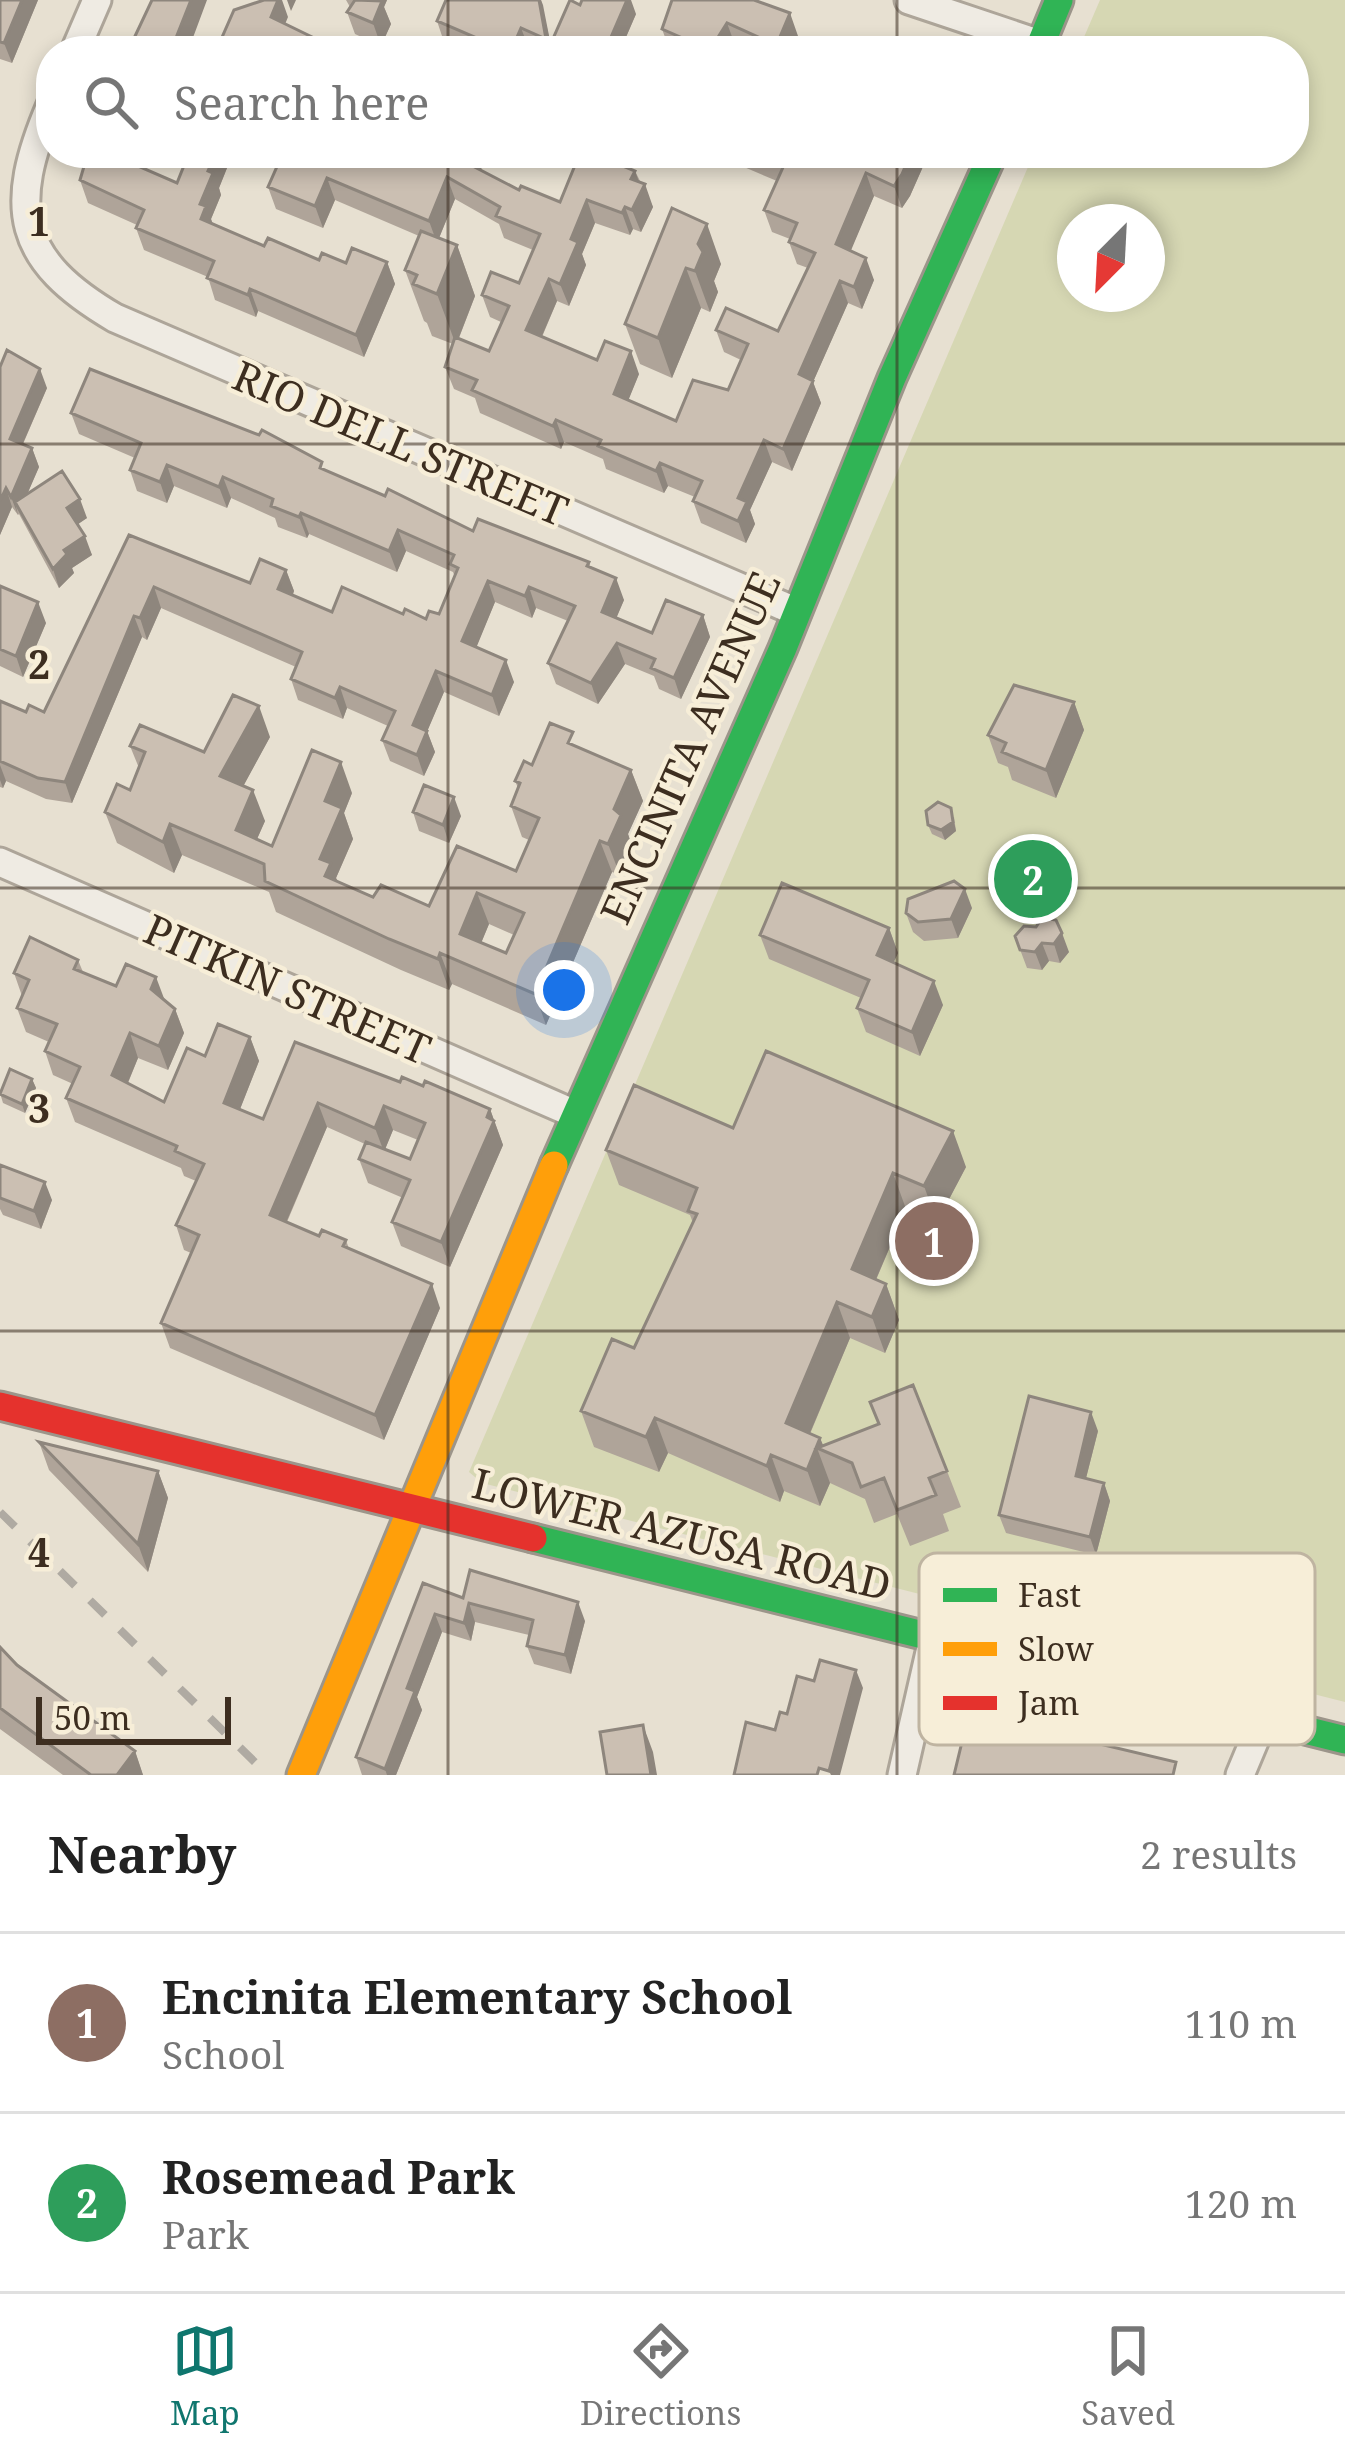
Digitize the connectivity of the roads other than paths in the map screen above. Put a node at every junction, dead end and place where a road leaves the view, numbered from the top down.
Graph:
1 (98, 0) edge
2 (909, 0) edge
3 (1059, 0) edge
4 (82, 36) edge
5 (1006, 36) edge
6 (1044, 36) edge
7 (36, 147) edge
8 (986, 168) edge
9 (796, 612) junction
10 (0, 862) edge
11 (575, 1114) junction
12 (0, 1406) edge
13 (413, 1509) junction
14 (919, 1636) edge
15 (919, 1700) edge
16 (1315, 1733) edge
17 (1345, 1740) edge
18 (1253, 1745) edge
19 (301, 1775) edge
20 (902, 1775) edge
21 (1240, 1775) edge

1 - 4 street
2 - 5 street
3 - 6 street
7 - 9 street, RIO DELL STREET
8 - 9 street, ENCINITA AVENUE
9 - 11 street, ENCINITA AVENUE
10 - 11 street, PITKIN STREET
11 - 13 street, ENCINITA AVENUE
12 - 13 street, LOWER AZUSA ROAD
13 - 14 street, LOWER AZUSA ROAD
13 - 19 street, ENCINITA AVENUE
15 - 20 street
16 - 17 street, LOWER AZUSA ROAD
18 - 21 street

